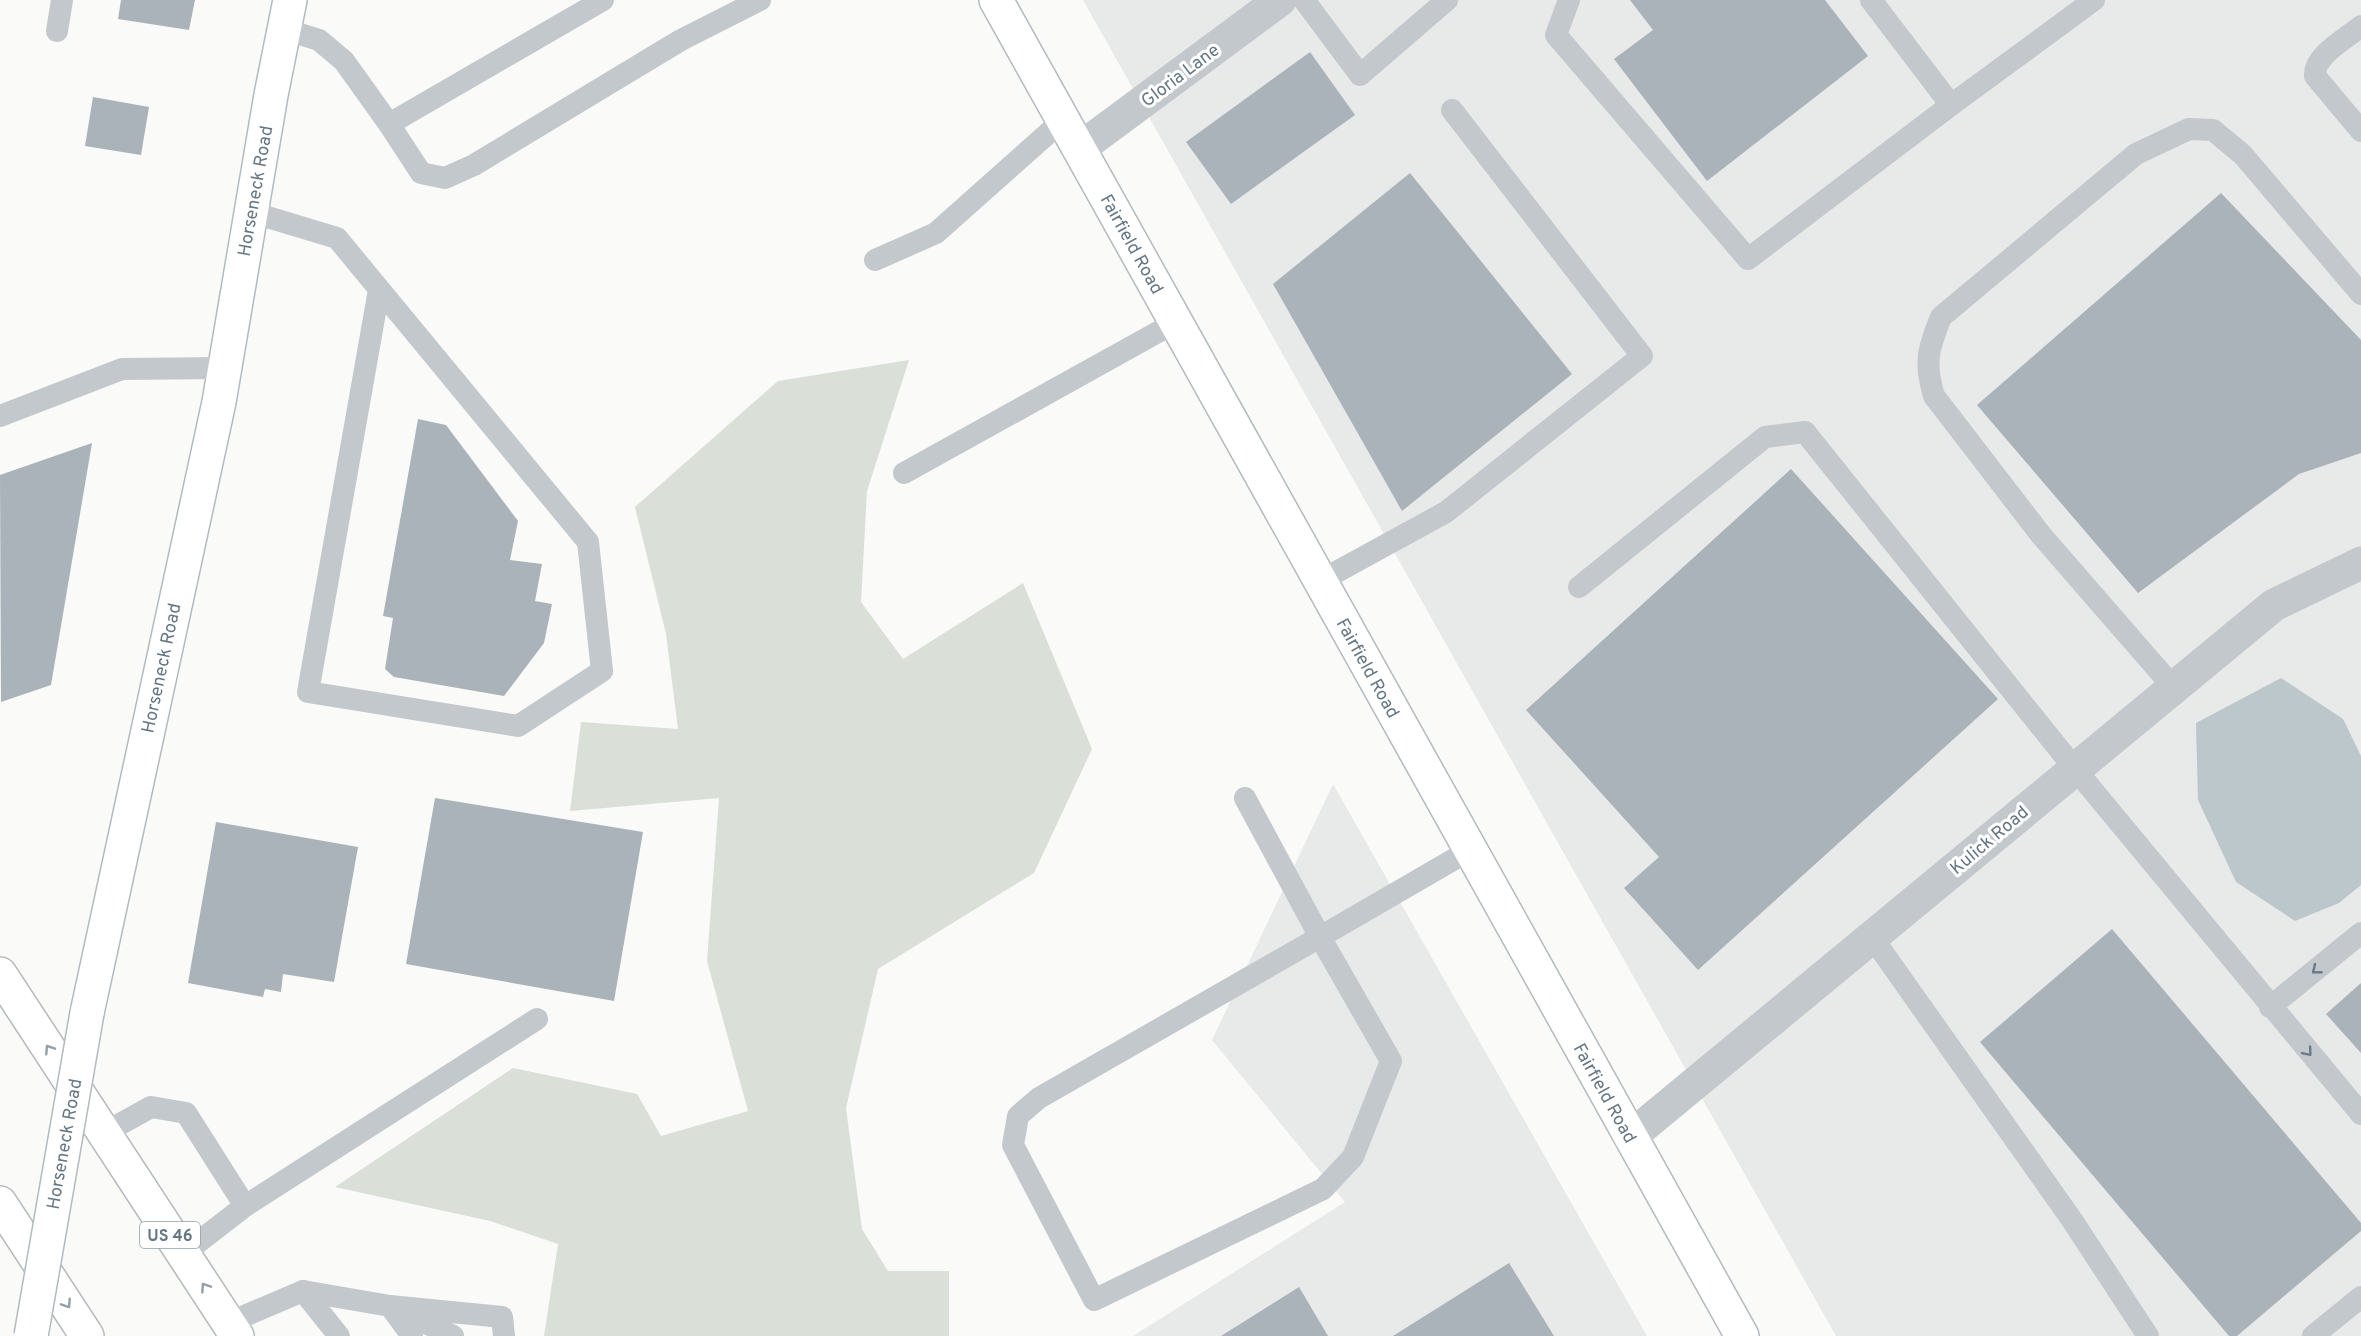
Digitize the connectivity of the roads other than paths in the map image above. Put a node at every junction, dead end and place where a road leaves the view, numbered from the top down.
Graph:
1 (62, 0) edge
2 (603, 0) edge
3 (760, 0) edge
4 (996, 0) edge
5 (1280, 0) edge
6 (1304, 0) edge
7 (1447, 0) edge
8 (1569, 0) edge
9 (1871, 0) edge
10 (2094, 0) edge
11 (287, 15) edge
12 (2361, 26) edge
13 (57, 31) dead end
14 (1951, 105) junction
15 (1452, 110) dead end
16 (1063, 120) junction
17 (389, 123) junction
18 (2361, 131) edge
19 (1079, 149) junction
20 (251, 212) junction
21 (875, 260) dead end
22 (379, 290) junction
23 (2361, 294) edge
24 (1176, 322) junction
25 (225, 368) junction
26 (0, 416) edge
27 (904, 473) dead end
28 (2361, 562) edge
29 (1320, 581) junction
30 (1579, 586) dead end
31 (2174, 688) junction
32 (2075, 769) junction
33 (1245, 798) dead end
34 (1470, 850) junction
35 (2361, 933) edge
36 (1320, 937) junction
37 (1872, 937) junction
38 (0, 974) edge
39 (2270, 1007) junction
40 (537, 1018) dead end
41 (2361, 1114) edge
42 (104, 1133) junction
43 (1630, 1137) junction
44 (0, 1203) edge
45 (245, 1206) junction
46 (13, 1241) edge
47 (183, 1254) junction
48 (303, 1291) junction
49 (2361, 1297) edge
50 (390, 1306) junction
51 (233, 1329) edge
52 (31, 1336) edge
53 (87, 1336) edge
54 (339, 1336) edge
55 (394, 1336) edge
56 (412, 1336) edge
57 (453, 1336) edge
58 (504, 1336) edge
59 (1742, 1336) edge
60 (2148, 1336) edge
61 (2313, 1336) edge

1 - 13 lane
2 - 17 lane
3 - 17 lane
4 - 16 main road, Fairfield Road
5 - 19 street, Gloria Lane
6 - 7 lane
8 - 14 lane
9 - 14 lane
10 - 14 lane
11 - 17 lane
11 - 20 main road, Horseneck Road
12 - 18 lane
15 - 29 lane
16 - 19 main road, Fairfield Road
16 - 21 lane
19 - 24 main road, Fairfield Road
20 - 22 lane
20 - 25 main road, Horseneck Road
22 - 22 lane
23 - 31 lane
24 - 27 lane
24 - 29 main road, Fairfield Road
25 - 26 lane
25 - 52 main road, Horseneck Road, bridge
28 - 31 street, Kulick Road
29 - 34 main road, Fairfield Road
30 - 32 lane
31 - 32 street, Kulick Road
32 - 37 street, Kulick Road
32 - 39 lane
33 - 36 lane
34 - 36 lane
34 - 43 main road, Fairfield Road
35 -> 39 lane
36 - 36 lane
37 - 43 street, Kulick Road
37 - 60 lane
42 -> 38 main road, US 46
39 -> 41 lane
40 - 45 lane
42 - 45 lane
42 - 47 main road, US 46
43 - 59 main road, Fairfield Road
44 - 46 main road
45 - 47 lane
46 -> 53 main road
51 -> 47 main road, US 46
48 - 50 lane
48 - 51 lane
48 - 54 lane
49 - 61 lane
50 - 55 lane
50 - 56 lane
50 - 57 lane
50 - 58 lane

